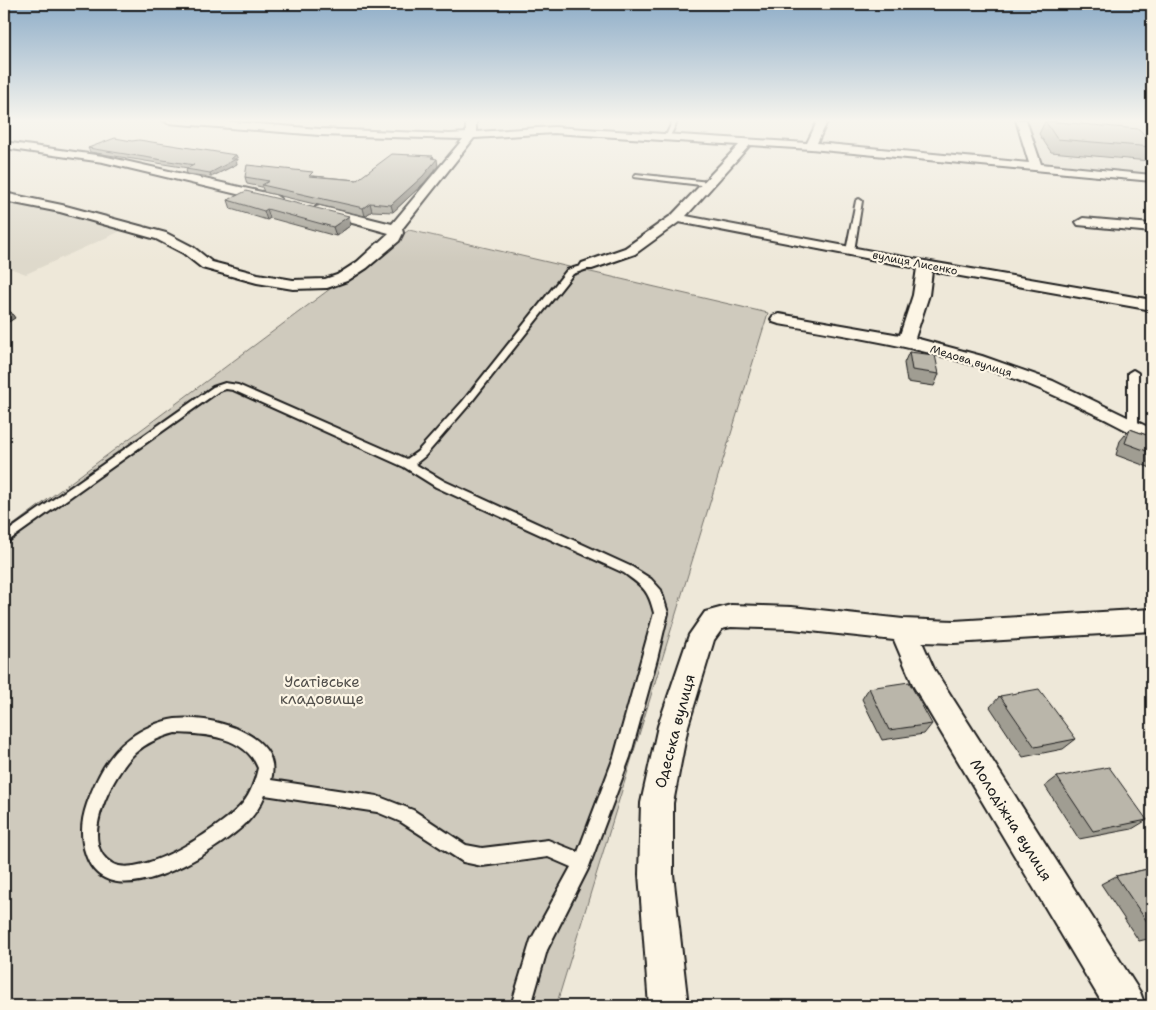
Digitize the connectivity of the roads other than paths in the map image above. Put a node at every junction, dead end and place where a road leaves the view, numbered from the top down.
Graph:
1 (138, 167) edge
2 (445, 167) edge
3 (725, 167) edge
4 (1047, 167) edge
5 (636, 176) dead end
6 (1152, 178) edge
7 (710, 184) junction
8 (4, 197) edge
9 (859, 201) dead end
10 (290, 203) edge
11 (309, 208) edge
12 (677, 218) junction
13 (1083, 222) dead end
14 (1152, 228) edge
15 (395, 229) junction
16 (850, 251) junction
17 (925, 265) junction
18 (587, 266) joint
19 (1152, 305) edge
20 (779, 318) dead end
21 (906, 341) junction
22 (1133, 373) dead end
23 (1133, 426) junction
24 (1152, 438) edge
25 (408, 464) junction
26 (4, 540) edge
27 (1152, 620) edge
28 (902, 630) junction
29 (262, 787) junction
30 (582, 863) junction
31 (521, 1006) edge
32 (668, 1006) edge
33 (1126, 1006) edge

1 - 10 street
2 - 15 street
3 - 7 street
4 - 6 street
5 - 7 lane
7 - 12 street
8 - 15 street
9 - 16 lane
11 - 15 street
12 - 16 street, вулиця Лисенко
12 - 18 street
13 - 14 street
16 - 17 street, вулиця Лисенко
17 - 19 street, вулиця Лисенко
17 - 21 street
18 - 25 lane
20 - 21 street, Медова вулиця
21 - 23 street, Медова вулиця
22 - 23 lane
23 - 24 street, Медова вулиця
25 - 26 lane
25 - 30 lane
27 - 28 street
28 - 32 street, Одеська вулиця
28 - 33 street, Молодіжна вулиця
29 - 29 lane
29 - 30 lane
30 - 31 lane

